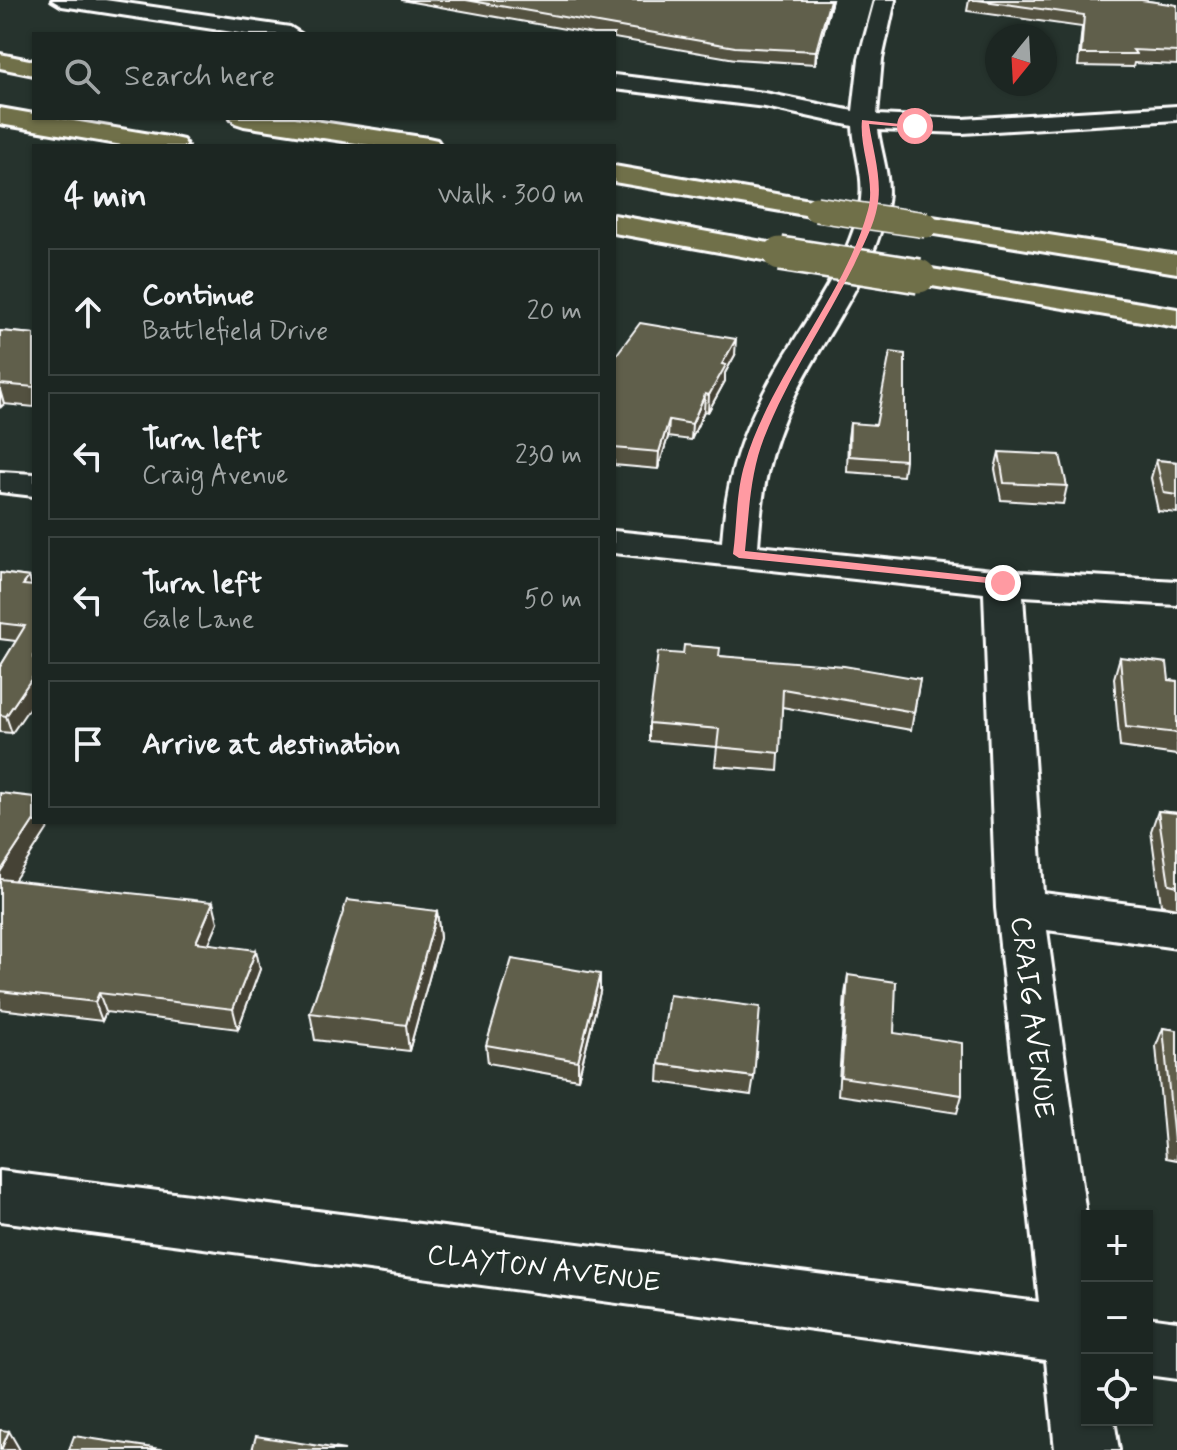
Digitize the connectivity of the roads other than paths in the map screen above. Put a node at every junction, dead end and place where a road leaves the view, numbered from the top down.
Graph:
1 (62, 0) edge
2 (885, 0) edge
3 (277, 32) edge
4 (0, 61) edge
5 (32, 68) edge
6 (0, 81) edge
7 (616, 82) edge
8 (32, 86) edge
9 (1177, 113) edge
10 (0, 116) edge
11 (258, 120) edge
12 (319, 120) edge
13 (864, 121) junction
14 (0, 129) edge
15 (116, 144) edge
16 (162, 144) edge
17 (431, 144) edge
18 (433, 144) edge
19 (616, 174) edge
20 (616, 224) edge
21 (1177, 264) edge
22 (1177, 318) edge
23 (0, 482) edge
24 (32, 485) edge
25 (616, 542) edge
26 (739, 554) junction
27 (1003, 583) junction
28 (1177, 593) edge
29 (1020, 908) junction
30 (1177, 929) edge
31 (0, 1196) edge
32 (1080, 1336) edge
33 (1153, 1347) edge
34 (1177, 1350) edge
35 (1087, 1450) edge

1 - 3 street
2 - 13 street
4 - 5 highway
6 - 8 highway
7 - 13 street
9 - 13 street
10 - 16 highway
11 - 17 highway
12 - 18 highway
13 - 26 street
14 - 15 highway
19 - 21 highway, bridge
20 - 22 highway, bridge
23 - 24 street
25 - 26 street
26 - 27 street
27 - 28 street
27 - 29 street, CRAIG AVENUE
29 - 30 street
29 - 32 street, CRAIG AVENUE
31 - 32 street, CLAYTON AVENUE
32 - 35 street, CRAIG AVENUE
33 - 34 street

